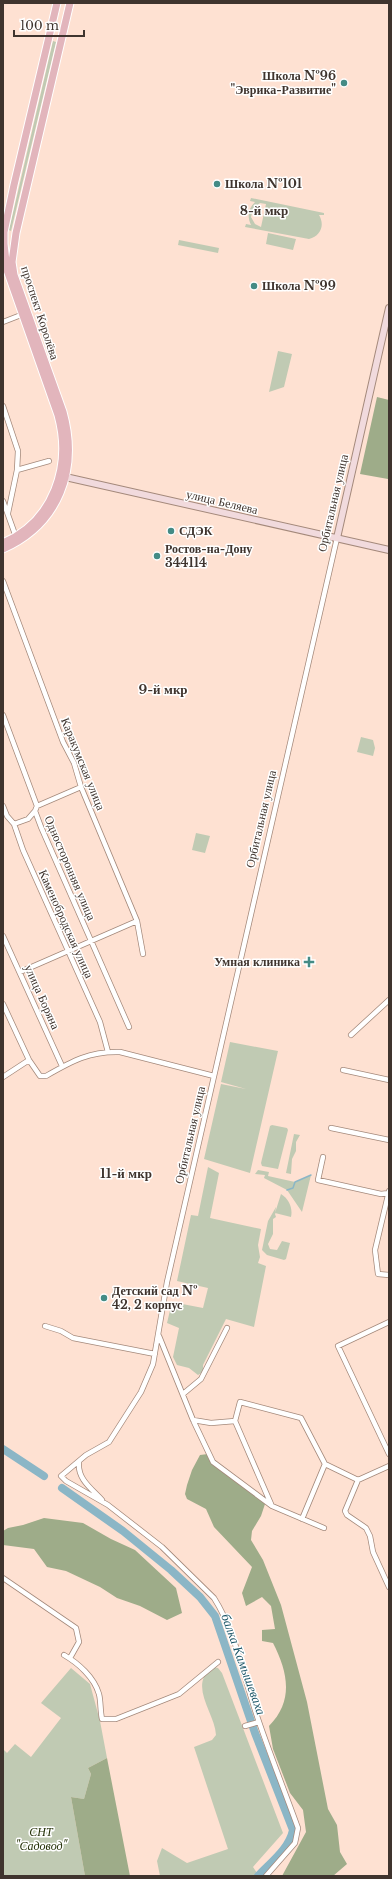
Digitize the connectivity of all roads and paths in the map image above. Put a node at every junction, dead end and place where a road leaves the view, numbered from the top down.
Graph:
1 (57, 3) edge
2 (70, 3) edge
3 (48, 40) junction
4 (62, 43) junction
5 (4, 232) edge
6 (16, 233) junction
7 (4, 264) edge
8 (389, 308) edge
9 (21, 315) junction
10 (3, 322) edge
11 (3, 406) edge
12 (49, 461) dead end
13 (17, 470) junction
14 (62, 477) junction
15 (3, 501) edge
16 (49, 508) junction
17 (8, 513) junction
18 (16, 537) junction
19 (337, 538) junction
20 (3, 543) edge
21 (3, 549) edge
22 (389, 550) edge
23 (3, 581) edge
24 (3, 715) edge
25 (81, 787) junction
26 (3, 806) edge
27 (36, 808) junction
28 (5, 817) edge
29 (14, 824) junction
30 (137, 921) junction
31 (3, 936) edge
32 (91, 942) junction
33 (67, 952) junction
34 (143, 954) dead end
35 (20, 972) junction
36 (389, 1000) edge
37 (3, 1004) edge
38 (129, 1027) dead end
39 (351, 1035) dead end
40 (108, 1052) junction
41 (29, 1060) junction
42 (62, 1066) junction
43 (344, 1070) dead end
44 (214, 1076) junction
45 (3, 1077) edge
46 (389, 1080) edge
47 (331, 1128) dead end
48 (389, 1140) edge
49 (323, 1157) dead end
50 (389, 1192) edge
51 (389, 1275) edge
52 (389, 1322) edge
53 (45, 1326) dead end
54 (227, 1328) dead end
55 (159, 1336) junction
56 (155, 1354) junction
57 (183, 1394) junction
58 (193, 1420) junction
59 (235, 1421) junction
60 (389, 1454) edge
61 (79, 1462) junction
62 (325, 1464) junction
63 (389, 1466) edge
64 (358, 1480) junction
65 (108, 1505) junction
66 (272, 1506) junction
67 (302, 1519) junction
68 (324, 1528) dead end
69 (3, 1578) edge
70 (389, 1587) edge
71 (64, 1655) dead end
72 (70, 1658) junction
73 (218, 1662) dead end
74 (259, 1722) junction
75 (244, 1726) dead end
76 (266, 1876) edge

1 - 3 main road, проспект Королёва
2 - 4 main road, проспект Королёва
3 - 4 main road
3 - 5 main road, проспект Королёва
4 - 6 main road, проспект Королёва
5 - 6 main road
5 - 7 main road, проспект Королёва
6 - 14 main road, проспект Королёва
7 - 9 main road, проспект Королёва
8 - 19 main road, Орбитальная улица
9 - 10 street
9 - 14 main road, проспект Королёва
11 - 13 street
12 - 13 street
13 - 17 street
14 - 16 main road, проспект Королёва
14 - 19 main road, улица Беляева
15 - 17 street
16 - 18 main road
16 - 21 main road
17 - 18 street
18 - 20 main road
19 - 22 main road, улица Беляева
19 - 44 street, Орбитальная улица
23 - 25 street, Каракумская улица
24 - 27 street, Односторонняя улица
25 - 27 street
25 - 30 street, Каракумская улица
26 - 28 street, Каменобродская улица
27 - 29 street
27 - 32 street, Односторонняя улица
28 - 29 street, Каменобродская улица
29 - 33 street, Каменобродская улица
30 - 32 street
30 - 34 street, Каракумская улица
31 - 35 street, улица Боряна
32 - 33 street
32 - 38 street, Односторонняя улица
33 - 35 street
33 - 40 street, Каменобродская улица
35 - 42 street, улица Боряна
36 - 39 street
37 - 41 street
40 - 42 street
40 - 44 street
41 - 42 street
41 - 45 street
43 - 46 street
44 - 55 street, Орбитальная улица
47 - 48 street
49 - 50 street
50 - 51 street
52 - 60 street
53 - 56 street
54 - 57 street
55 - 56 street, Орбитальная улица
55 - 57 street
56 - 61 street, Орбитальная улица
57 - 58 street
58 - 59 street
58 - 66 street
59 - 62 street
59 - 66 street
61 - 65 street
61 - 65 street, Орбитальная улица
62 - 64 street
62 - 67 street
63 - 64 street
64 - 70 street
65 - 74 street
66 - 67 street
67 - 68 street
69 - 72 street
71 - 72 street
72 - 73 street
74 - 75 street
74 - 76 street

